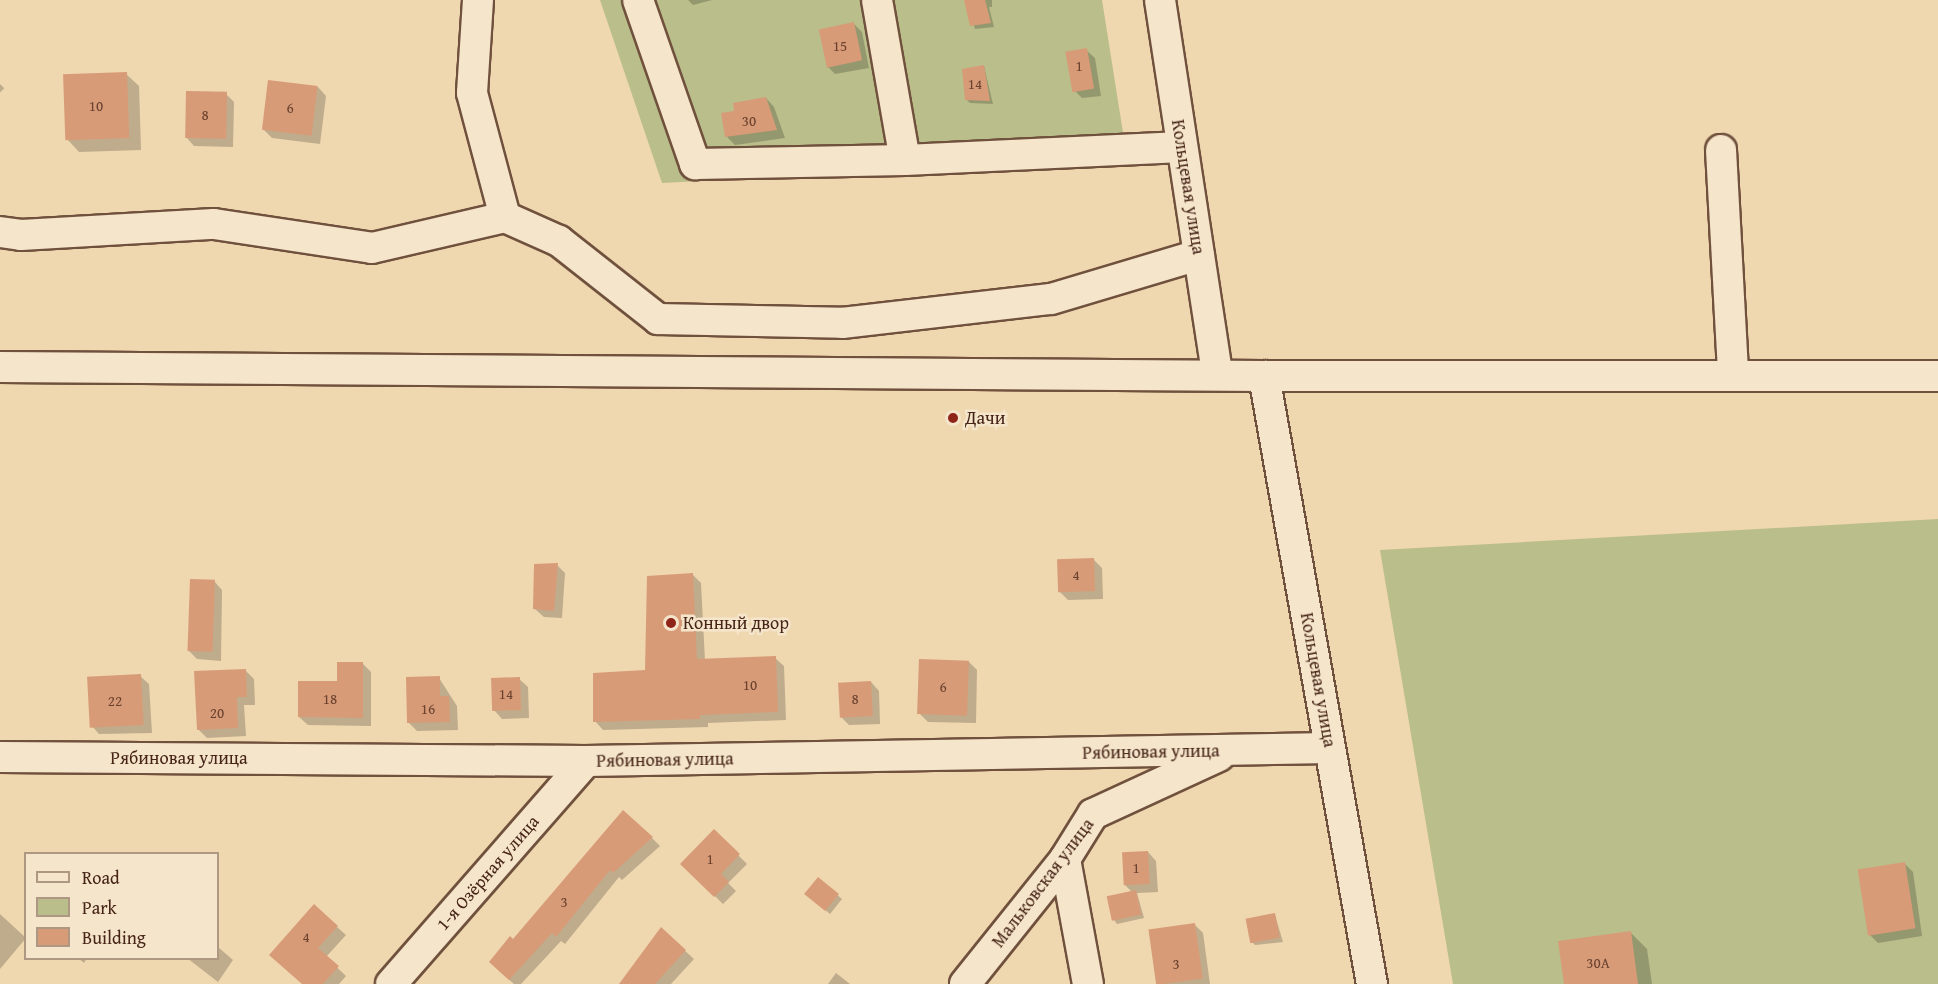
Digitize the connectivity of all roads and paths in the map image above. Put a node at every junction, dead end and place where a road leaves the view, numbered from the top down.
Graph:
1 (478, 0) edge
2 (638, 0) edge
3 (877, 0) edge
4 (1160, 0) edge
5 (1182, 147) junction
6 (1721, 150) dead end
7 (905, 160) junction
8 (505, 217) junction
9 (0, 232) edge
10 (1199, 255) junction
11 (0, 367) edge
12 (1216, 373) junction
13 (1733, 373) junction
14 (1264, 376) junction
15 (1938, 376) edge
16 (1330, 748) junction
17 (1230, 751) junction
18 (4, 761) edge
19 (586, 761) junction
20 (1065, 859) junction
21 (391, 984) edge
22 (965, 984) edge
23 (1088, 984) edge
24 (1372, 984) edge

1 - 8 street
2 - 7 street
3 - 7 street
4 - 5 street, Кольцевая улица
5 - 7 street
5 - 10 street, Кольцевая улица
6 - 13 street
8 - 9 street
8 - 10 street
10 - 12 street, Кольцевая улица
11 - 12 street
12 - 14 street
13 - 14 street
13 - 15 street
14 - 16 street, Кольцевая улица
16 - 17 street, Рябиновая улица
16 - 24 street, Кольцевая улица
17 - 19 street, Рябиновая улица
17 - 20 street, Мальковская улица
18 - 19 street, Рябиновая улица
19 - 21 street, 1-я Озёрная улица
20 - 22 street, Мальковская улица
20 - 23 street

